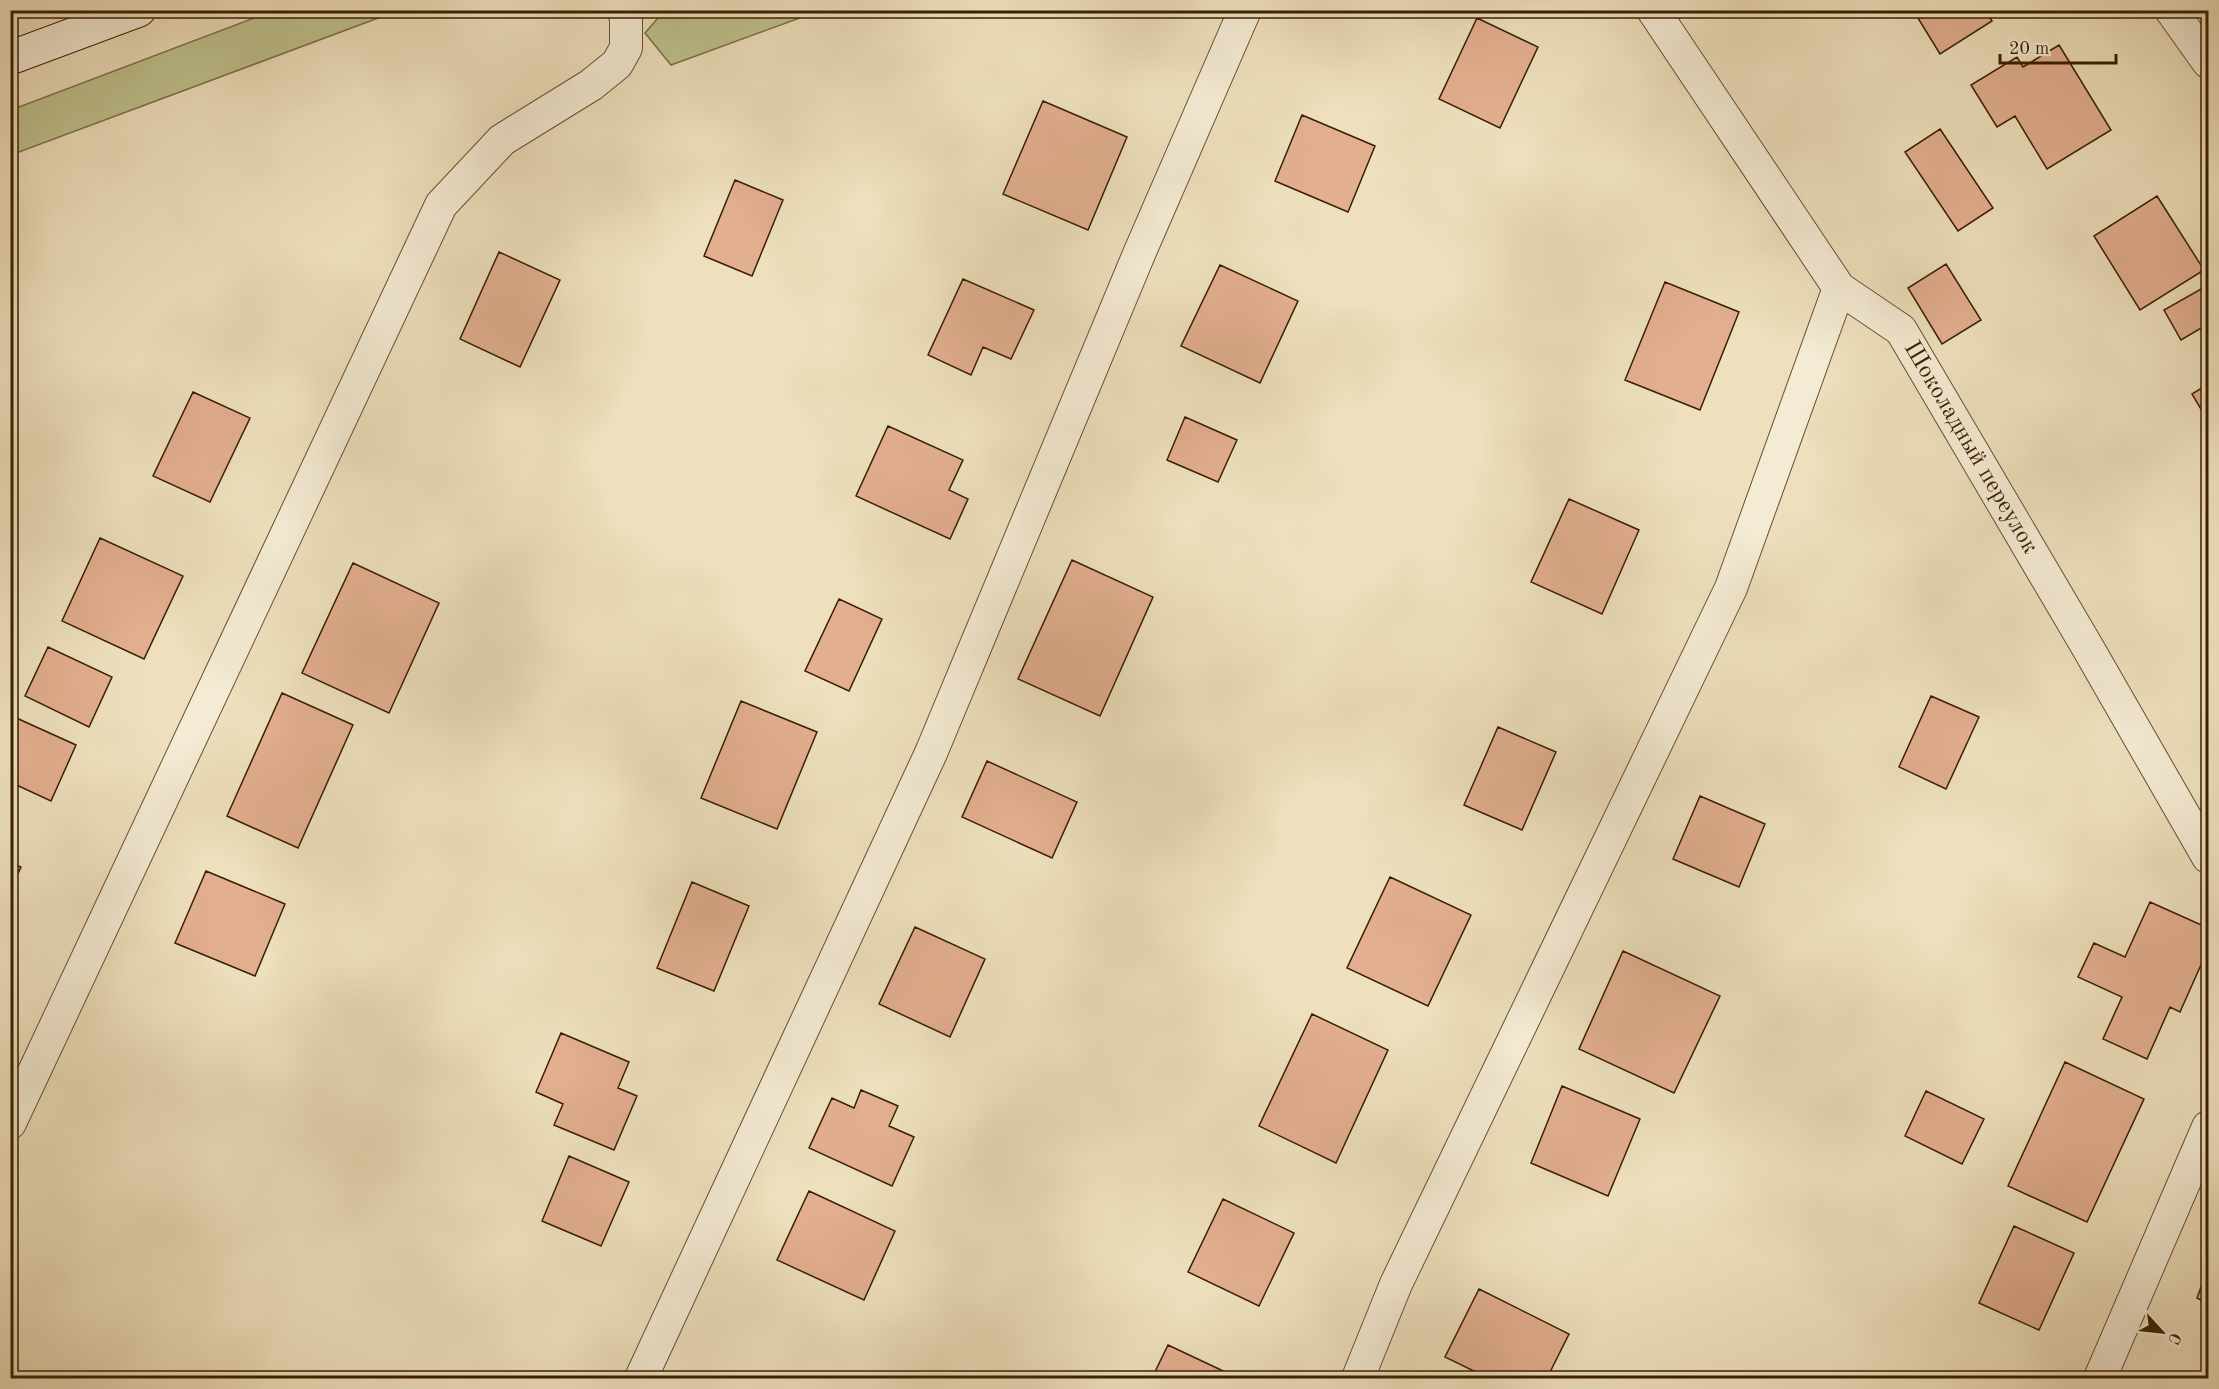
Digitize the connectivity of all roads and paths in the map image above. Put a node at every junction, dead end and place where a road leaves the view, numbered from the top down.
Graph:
1 (139, 10) edge
2 (623, 10) edge
3 (1245, 10) edge
4 (1653, 10) edge
5 (2171, 10) edge
6 (10, 58) edge
7 (2208, 62) edge
8 (1839, 288) junction
9 (2208, 857) edge
10 (10, 1123) edge
11 (2208, 1127) edge
12 (641, 1378) edge
13 (1358, 1378) edge
14 (2100, 1378) edge

1 - 6 street
2 - 10 street
3 - 12 street
4 - 8 street, Шоколадный переулок
5 - 7 street
8 - 9 street, Шоколадный переулок
8 - 13 street
11 - 14 street

